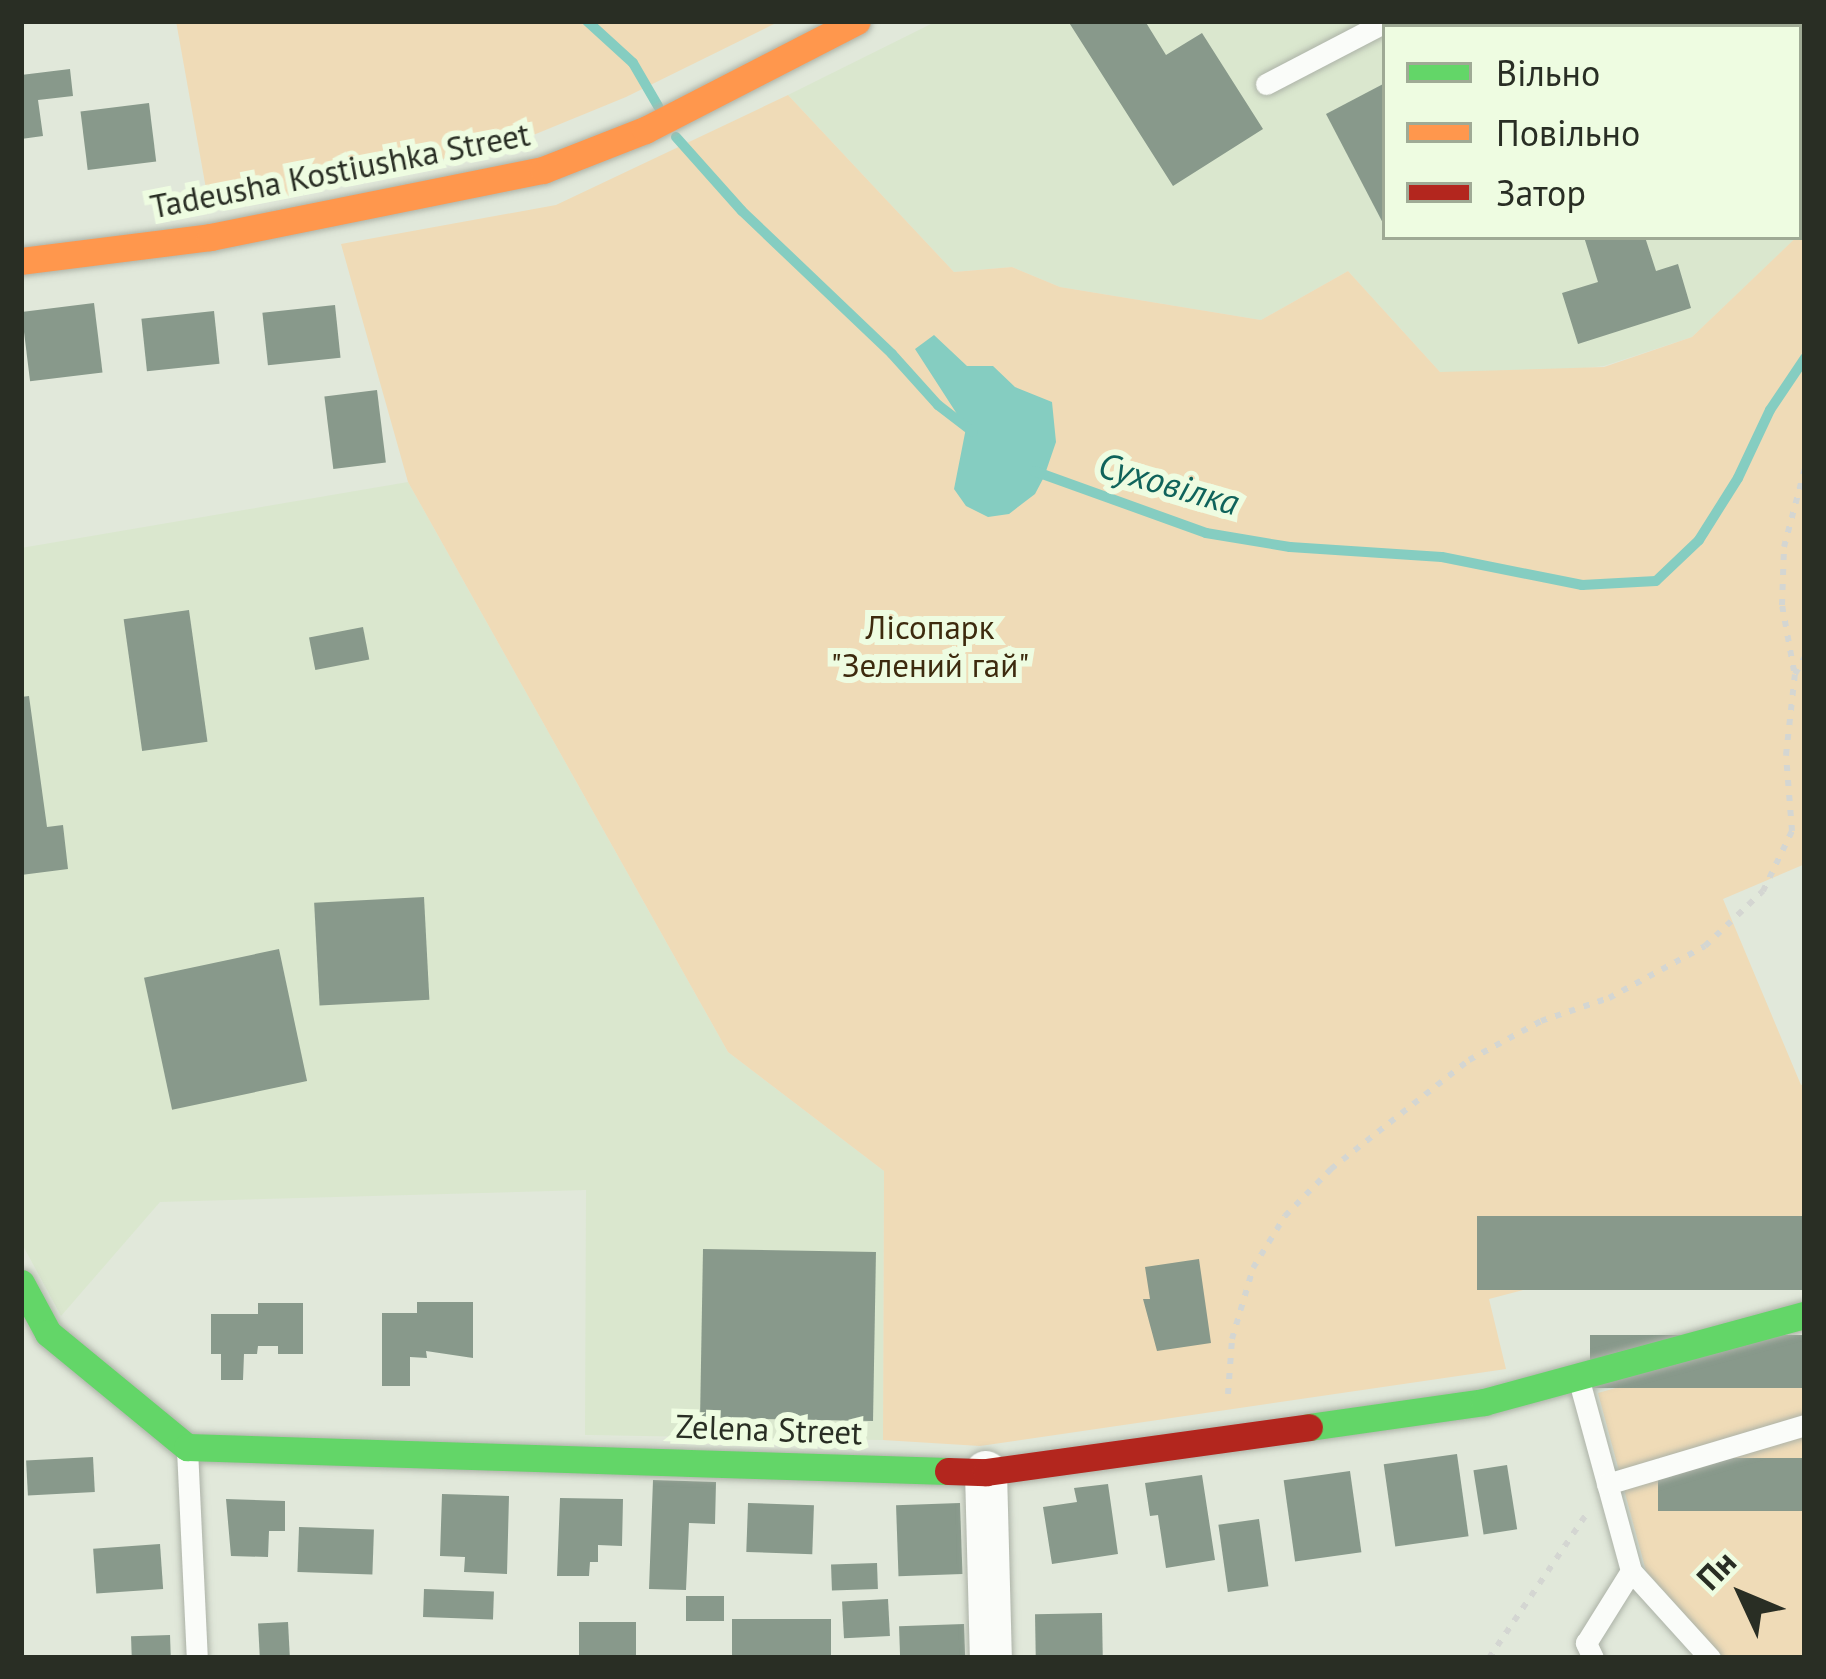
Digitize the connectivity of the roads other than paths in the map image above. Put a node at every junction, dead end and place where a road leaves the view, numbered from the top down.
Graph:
1 (856, 21) edge
2 (1387, 21) edge
3 (1266, 84) dead end
4 (21, 260) edge
5 (21, 1283) edge
6 (1805, 1315) edge
7 (1578, 1377) junction
8 (1805, 1424) edge
9 (187, 1447) junction
10 (986, 1472) junction
11 (1607, 1484) junction
12 (1630, 1571) junction
13 (197, 1658) edge
14 (991, 1658) edge
15 (1593, 1658) edge
16 (1710, 1658) edge

1 - 4 street, Tadeusha Kostiushka Street
2 - 3 lane
5 - 9 street
6 - 7 street, Zelena Street
7 - 10 street, Zelena Street
7 - 11 lane
8 - 11 lane
9 - 10 street, Zelena Street
9 - 13 lane
10 - 14 street
11 - 12 lane
12 - 15 lane
12 - 16 lane

